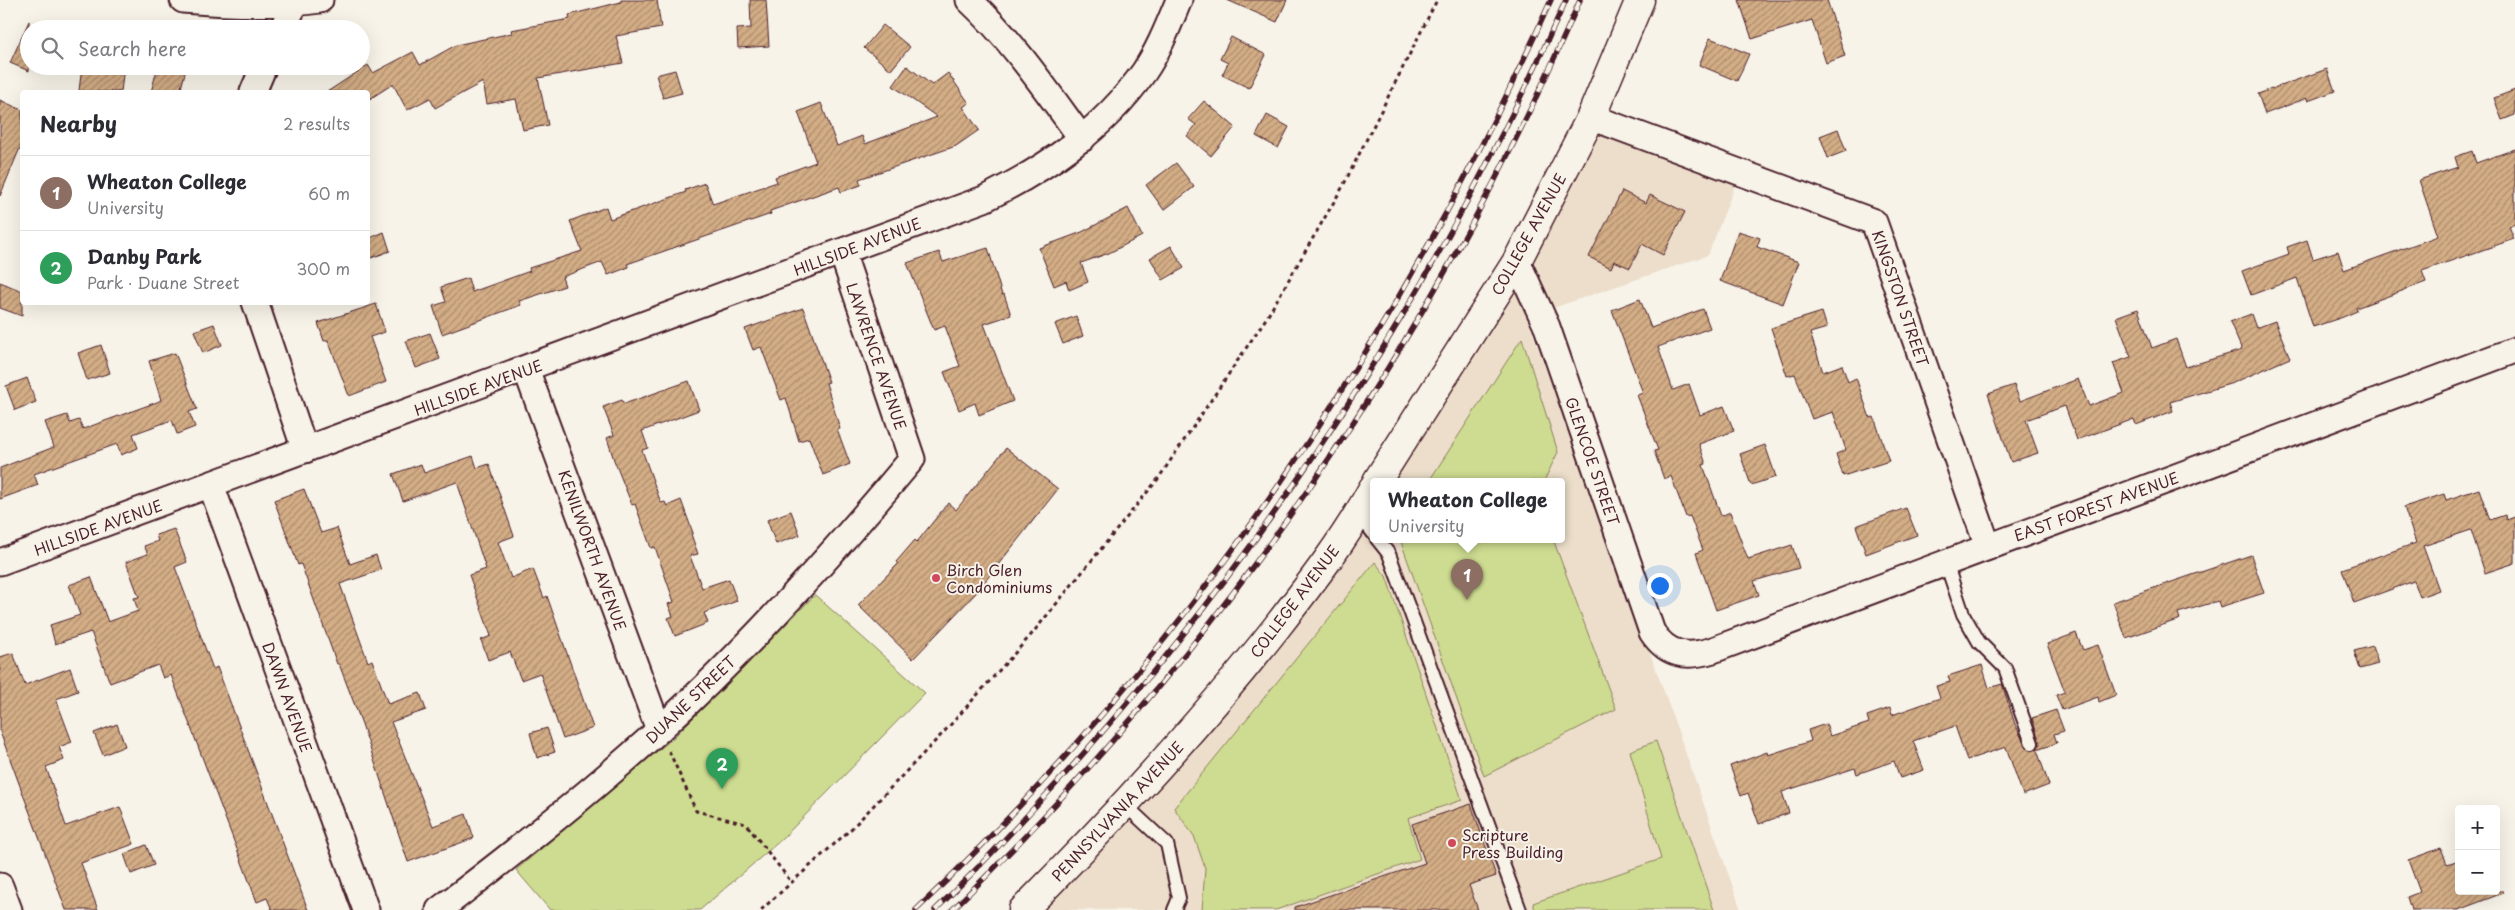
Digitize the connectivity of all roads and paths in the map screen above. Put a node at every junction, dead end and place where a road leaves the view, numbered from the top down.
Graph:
1 (184, 0) edge
2 (320, 0) edge
3 (969, 0) edge
4 (1179, 0) edge
5 (1437, 0) edge
6 (1640, 0) edge
7 (296, 2) edge
8 (287, 20) edge
9 (260, 75) edge
10 (254, 90) edge
11 (1591, 116) junction
12 (1082, 138) junction
13 (842, 252) junction
14 (1517, 261) junction
15 (256, 305) edge
16 (2515, 350) edge
17 (526, 369) junction
18 (305, 450) junction
19 (912, 459) joint
20 (1379, 478) edge
21 (210, 485) junction
22 (1370, 503) edge
23 (1366, 524) edge
24 (1380, 543) edge
25 (1988, 547) junction
26 (0, 562) edge
27 (1946, 563) junction
28 (1676, 654) joint
29 (1210, 711) joint
30 (659, 730) junction
31 (2032, 743) dead end
32 (1124, 804) junction
33 (792, 882) junction
34 (0, 886) edge
35 (1178, 906) edge
36 (9, 910) edge
37 (366, 910) edge
38 (440, 910) edge
39 (761, 910) edge
40 (1023, 910) edge
41 (1520, 910) edge

1 - 7 street
2 - 7 street
3 - 12 street
4 - 12 street, HILLSIDE AVENUE
5 - 33 path
6 - 11 street, COLLEGE AVENUE
7 - 8 street
9 - 10 street
11 - 14 street, COLLEGE AVENUE
11 - 25 street, KINGSTON STREET
12 - 13 street, HILLSIDE AVENUE
13 - 17 street, HILLSIDE AVENUE
13 - 19 street, LAWRENCE AVENUE
14 - 20 street, COLLEGE AVENUE
14 - 28 street, GLENCOE STREET
15 - 18 street
16 - 25 street, EAST FOREST AVENUE
17 - 18 street, HILLSIDE AVENUE
17 - 30 street, KENILWORTH AVENUE
18 - 21 street, HILLSIDE AVENUE
19 - 30 street, DUANE STREET
21 - 26 street, HILLSIDE AVENUE
21 - 37 street, DAWN AVENUE
22 - 23 street, COLLEGE AVENUE
23 - 29 street, COLLEGE AVENUE
24 - 41 lane
25 - 27 street, EAST FOREST AVENUE
27 - 28 street, EAST FOREST AVENUE
27 - 31 lane
29 - 32 street, PENNSYLVANIA AVENUE
30 - 33 path
30 - 38 street, DUANE STREET
32 - 35 lane
32 - 40 street, PENNSYLVANIA AVENUE
33 - 39 path
34 - 36 street

